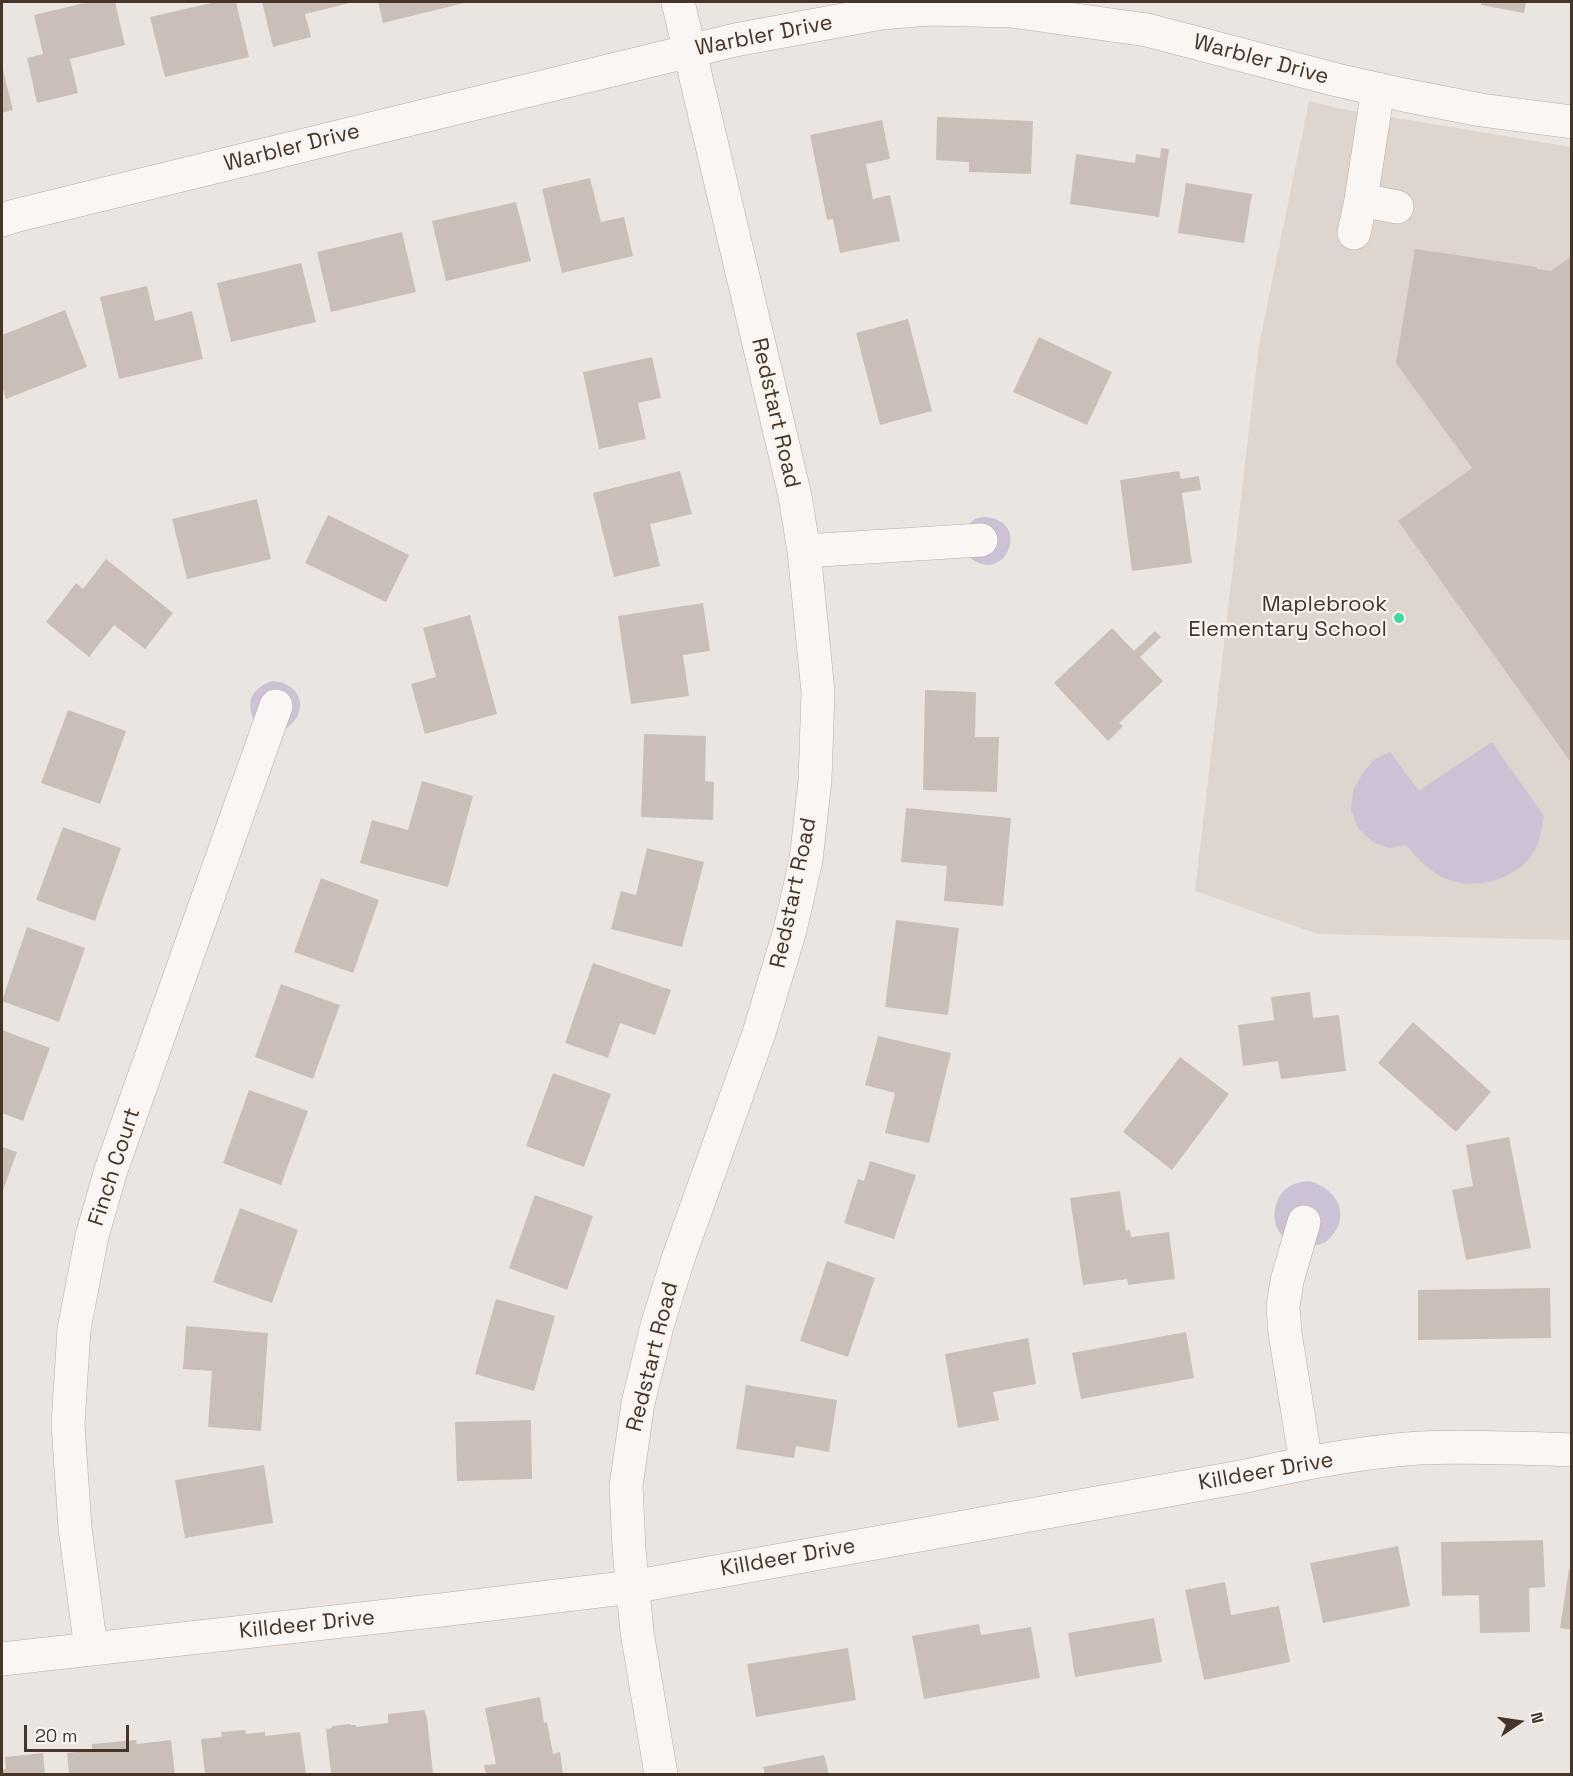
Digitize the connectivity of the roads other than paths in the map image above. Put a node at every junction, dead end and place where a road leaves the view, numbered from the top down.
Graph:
1 (678, 2) edge
2 (690, 51) junction
3 (1378, 89) junction
4 (1572, 122) edge
5 (1361, 200) junction
6 (1397, 207) dead end
7 (2, 220) edge
8 (1354, 233) dead end
9 (981, 540) dead end
10 (804, 550) junction
11 (276, 706) dead end
12 (1304, 1222) dead end
13 (1572, 1450) edge
14 (1306, 1463) junction
15 (632, 1587) junction
16 (91, 1649) junction
17 (2, 1659) edge
18 (661, 1774) edge

1 - 2 street, Redstart Road
2 - 3 street, Warbler Drive
2 - 7 street, Warbler Drive
2 - 10 street, Redstart Road
3 - 4 street, Warbler Drive
3 - 5 street
5 - 6 street
5 - 8 street
9 - 10 street
10 - 15 street, Redstart Road
11 - 16 street, Finch Court
12 - 14 street
13 - 14 street, Killdeer Drive
14 - 15 street, Killdeer Drive
15 - 16 street, Killdeer Drive
15 - 18 street, Redstart Road
16 - 17 street, Killdeer Drive

